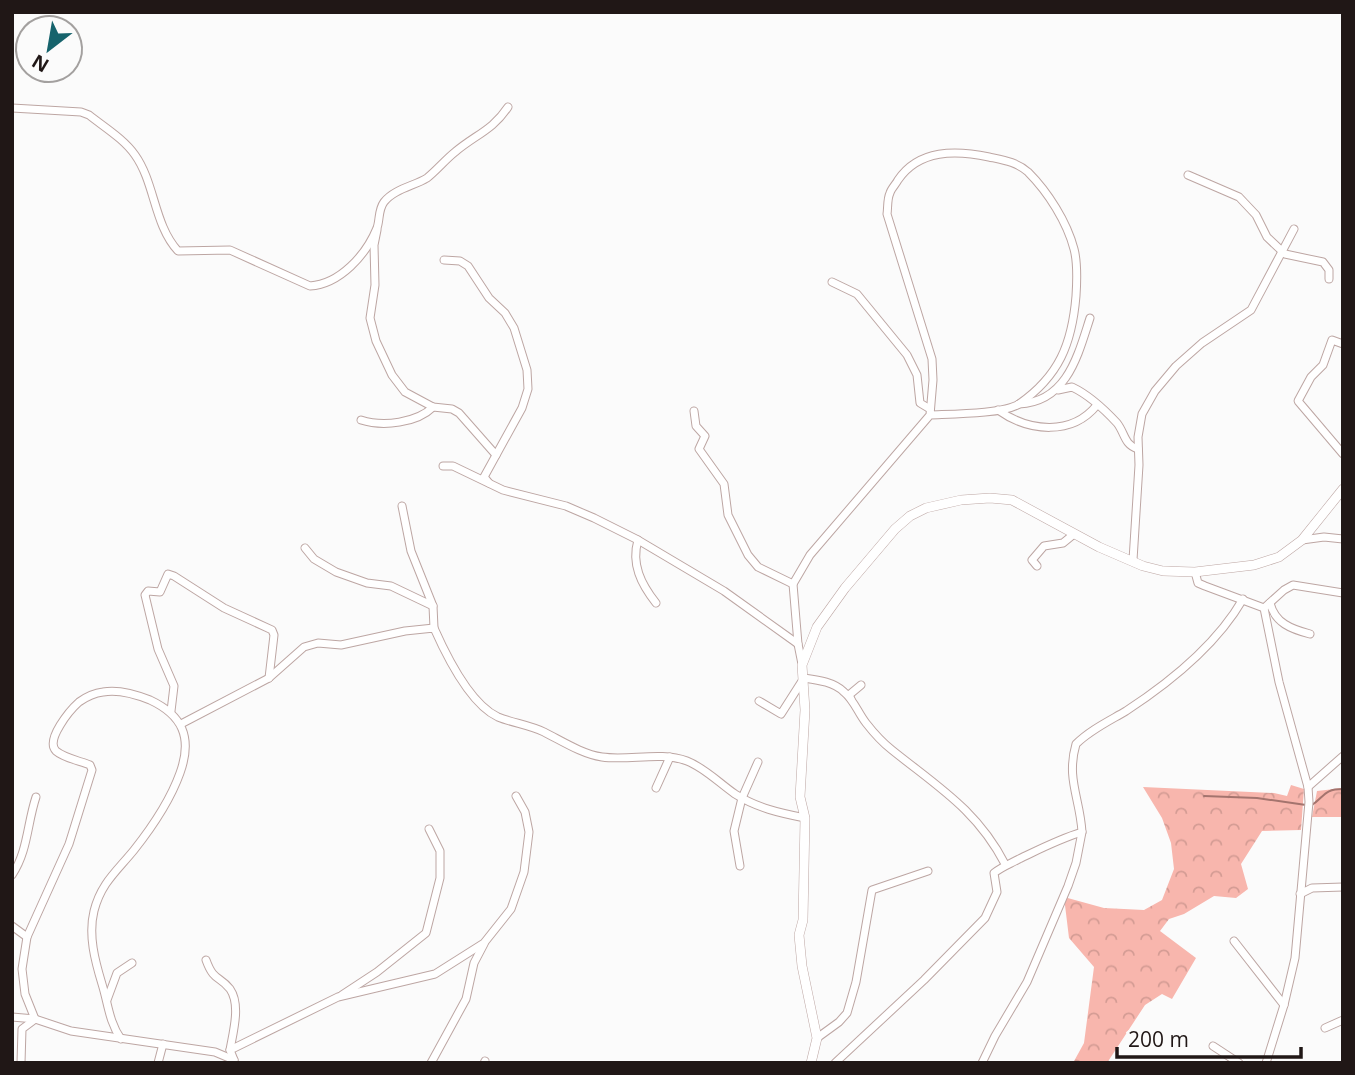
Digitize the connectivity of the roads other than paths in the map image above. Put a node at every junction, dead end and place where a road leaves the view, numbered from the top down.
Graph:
1 (508, 107) dead end
2 (12, 108) edge
3 (1188, 175) dead end
4 (377, 227) junction
5 (1294, 229) dead end
6 (1282, 251) junction
7 (444, 260) dead end
8 (1329, 279) dead end
9 (832, 282) dead end
10 (1090, 317) dead end
11 (1343, 344) edge
12 (1056, 390) junction
13 (1019, 404) junction
14 (1097, 404) junction
15 (433, 407) junction
16 (998, 410) junction
17 (694, 411) dead end
18 (930, 412) junction
19 (361, 420) dead end
20 (1138, 449) junction
21 (1343, 454) edge
22 (496, 455) junction
23 (443, 466) dead end
24 (489, 483) junction
25 (1343, 489) edge
26 (402, 506) dead end
27 (1074, 534) junction
28 (1343, 539) edge
29 (638, 540) junction
30 (1302, 540) junction
31 (305, 548) dead end
32 (1133, 560) junction
33 (1037, 566) dead end
34 (1195, 572) junction
35 (793, 584) junction
36 (1343, 593) edge
37 (1243, 599) junction
38 (656, 603) dead end
39 (1267, 605) junction
40 (433, 606) junction
41 (434, 628) junction
42 (1310, 634) dead end
43 (306, 638) dead end
44 (318, 643) junction
45 (798, 645) junction
46 (802, 665) junction
47 (269, 678) junction
48 (804, 678) junction
49 (861, 685) dead end
50 (851, 700) junction
51 (759, 701) dead end
52 (171, 711) junction
53 (181, 724) junction
54 (1343, 756) edge
55 (670, 757) junction
56 (758, 762) dead end
57 (1308, 787) junction
58 (656, 789) dead end
59 (516, 796) dead end
60 (36, 797) dead end
61 (742, 799) junction
62 (805, 818) junction
63 (429, 829) dead end
64 (1082, 832) junction
65 (1005, 864) junction
66 (740, 866) dead end
67 (928, 871) dead end
68 (12, 875) edge
69 (1301, 880) junction
70 (1342, 887) edge
71 (1311, 888) junction
72 (1300, 894) junction
73 (12, 926) edge
74 (27, 937) junction
75 (1234, 941) dead end
76 (484, 943) junction
77 (206, 960) dead end
78 (132, 963) dead end
79 (338, 997) junction
80 (107, 1000) junction
81 (1284, 1006) junction
82 (12, 1017) edge
83 (35, 1019) junction
84 (1343, 1020) edge
85 (1325, 1028) dead end
86 (817, 1038) junction
87 (121, 1039) junction
88 (163, 1044) junction
89 (1213, 1046) dead end
90 (230, 1050) junction
91 (234, 1062) edge
92 (21, 1063) edge
93 (158, 1063) edge
94 (431, 1063) edge
95 (811, 1063) edge
96 (835, 1063) edge
97 (982, 1063) edge
98 (1239, 1063) edge
99 (1266, 1063) edge

1 - 4 street
2 - 4 street
3 - 6 street
4 - 15 street
5 - 6 street
6 - 8 street
6 - 20 street
7 - 22 street
9 - 18 street
10 - 12 street
11 - 21 street
12 - 13 street
12 - 14 street
13 - 16 street
13 - 18 street
14 - 16 street
14 - 20 street
15 - 19 street
15 - 22 street
16 - 18 street
17 - 35 street
18 - 35 street
20 - 32 street
22 - 24 street
23 - 24 street
24 - 29 street
25 - 30 main road
26 - 40 street
27 - 32 main road
27 - 33 street
27 - 46 main road
28 - 30 street
29 - 38 street
29 - 45 street
30 - 34 main road
31 - 40 street
32 - 34 main road
34 - 37 street
35 - 45 street
36 - 39 street
37 - 39 street
37 - 64 street
39 - 42 street
39 - 57 street
40 - 41 street
41 - 44 street
41 - 55 street
43 - 44 street
44 - 47 street
45 - 46 street
46 - 48 main road
47 - 52 street
47 - 53 street
48 - 50 street
48 - 51 street
48 - 62 main road
49 - 50 street
50 - 65 street
52 - 53 street
52 - 74 street
53 - 80 street
54 - 57 street
55 - 58 street
55 - 61 street
56 - 61 street
57 - 69 street
59 - 76 street
60 - 68 street
61 - 62 street
61 - 66 street
62 - 86 main road
63 - 79 street
64 - 65 street
64 - 97 street
65 - 96 street
67 - 86 street
69 - 71 street
69 - 72 street
70 - 71 street
71 - 72 street
72 - 81 street
73 - 74 street
74 - 83 street
75 - 81 street
76 - 79 street
76 - 94 street
77 - 90 street
78 - 80 street
79 - 90 street
80 - 87 street
81 - 99 street
82 - 83 street
83 - 87 street
83 - 92 street
84 - 85 street
86 - 95 main road
87 - 88 street
88 - 91 street
88 - 93 street
89 - 98 street
90 - 91 street

